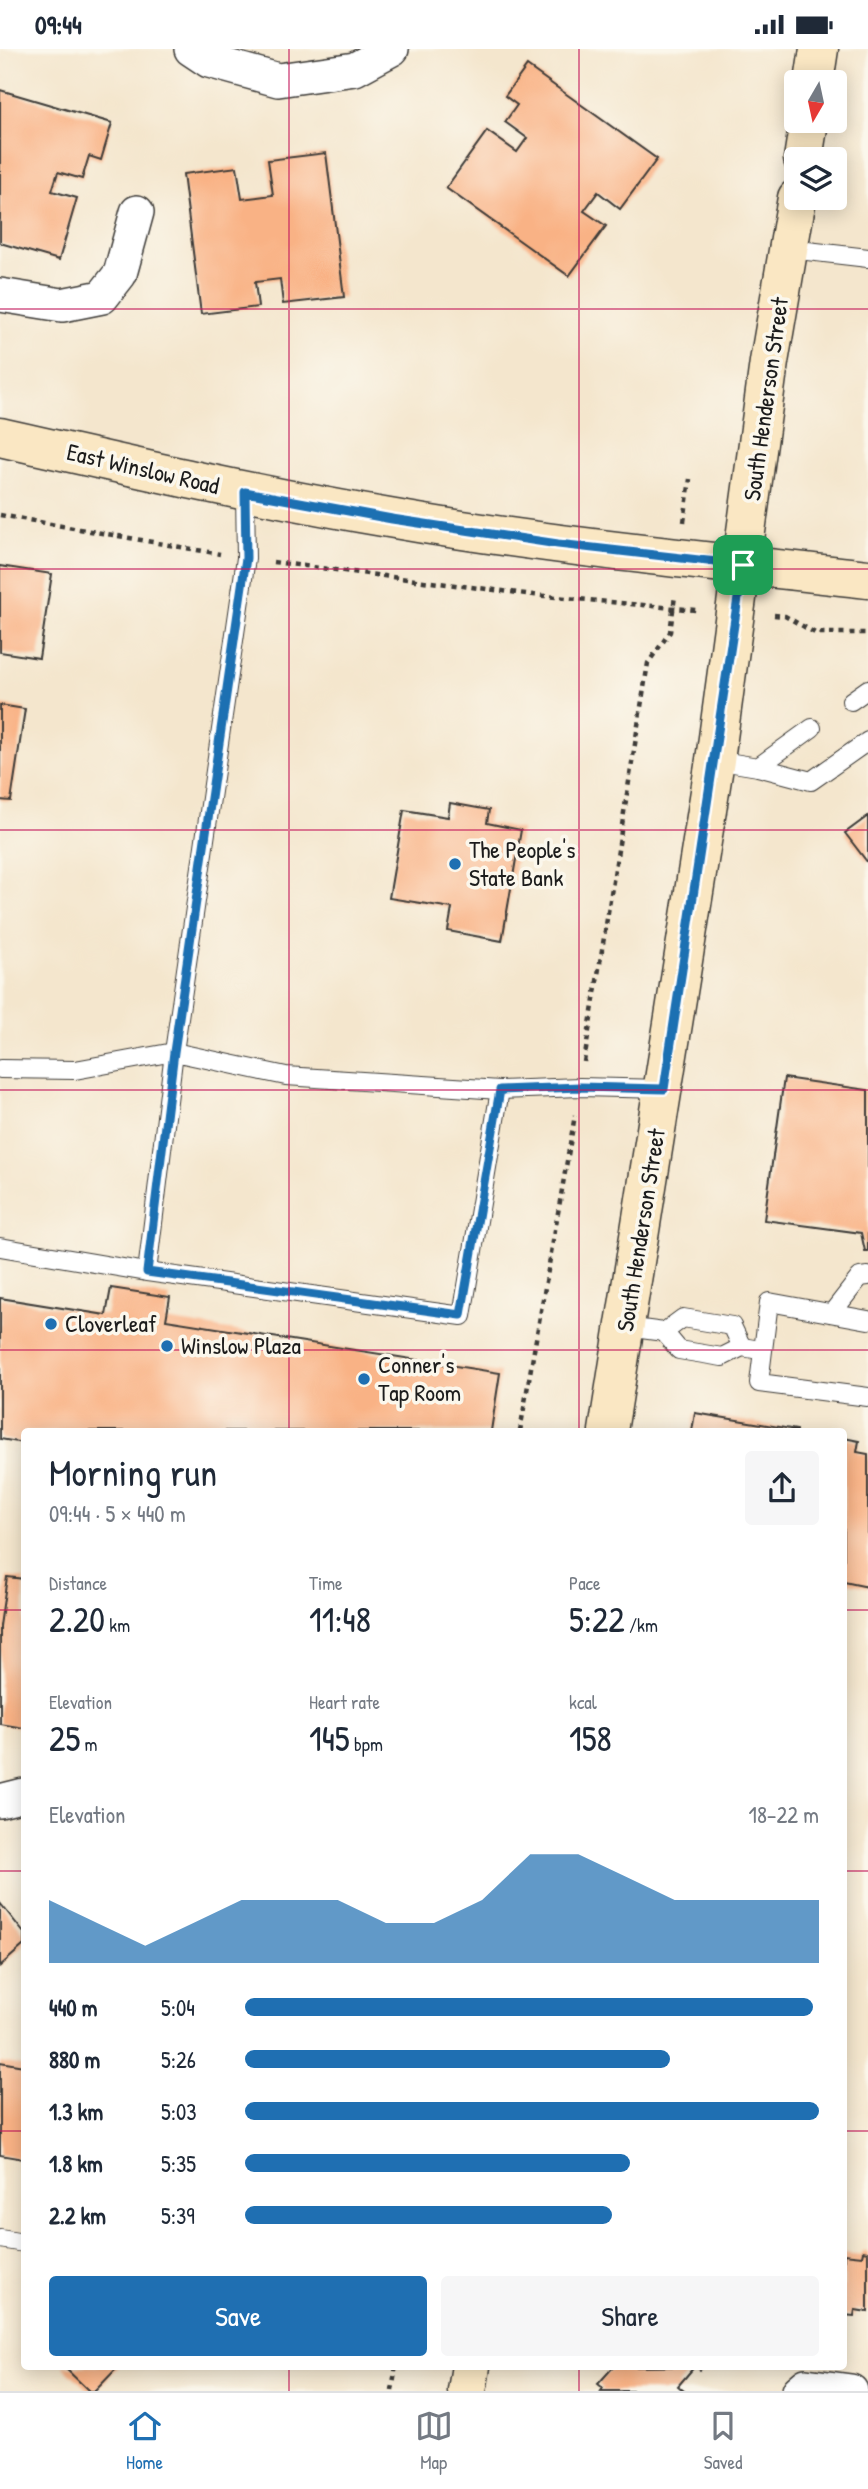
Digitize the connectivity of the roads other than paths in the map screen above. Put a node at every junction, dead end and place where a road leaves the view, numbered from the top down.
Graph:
1 (191, 49) edge
2 (392, 49) edge
3 (819, 49) edge
4 (816, 70) edge
5 (795, 210) edge
6 (137, 212) dead end
7 (790, 249) junction
8 (868, 258) edge
9 (0, 295) edge
10 (0, 437) edge
11 (245, 492) junction
12 (743, 565) junction
13 (868, 579) edge
14 (868, 689) edge
15 (851, 701) dead end
16 (812, 728) dead end
17 (868, 741) edge
18 (715, 760) junction
19 (758, 767) junction
20 (174, 1052) junction
21 (0, 1069) edge
22 (664, 1089) junction
23 (500, 1090) junction
24 (0, 1247) edge
25 (147, 1272) junction
26 (868, 1276) edge
27 (832, 1313) junction
28 (868, 1320) edge
29 (626, 1327) junction
30 (664, 1332) junction
31 (742, 1347) junction
32 (764, 1350) junction
33 (868, 1397) edge
34 (609, 1428) edge
35 (21, 1796) edge
36 (0, 1801) edge
37 (0, 2239) edge
38 (21, 2242) edge
39 (470, 2370) edge
40 (467, 2391) edge
41 (799, 2391) edge
42 (851, 2391) edge

1 - 2 street
3 - 4 street
5 - 7 street, South Henderson Street
6 - 9 street
7 - 8 lane
7 - 12 street, South Henderson Street
10 - 11 street, East Winslow Road
11 - 12 street, East Winslow Road
11 - 20 lane
12 - 13 street, East Winslow Road
12 - 18 street, South Henderson Street
14 - 15 lane
16 - 19 lane
17 - 19 lane
18 - 19 lane
18 - 22 street, South Henderson Street
20 - 21 lane
20 - 23 lane
20 - 25 lane
22 - 23 lane
22 - 29 street, South Henderson Street
23 - 25 lane
24 - 25 lane
26 - 27 lane
27 - 28 lane
27 - 32 lane
29 - 30 lane
29 - 34 street, South Henderson Street
30 - 31 lane
30 - 31 lane
31 - 32 lane
32 - 33 lane
35 - 36 street
37 - 38 lane
39 - 40 street
41 - 42 street

